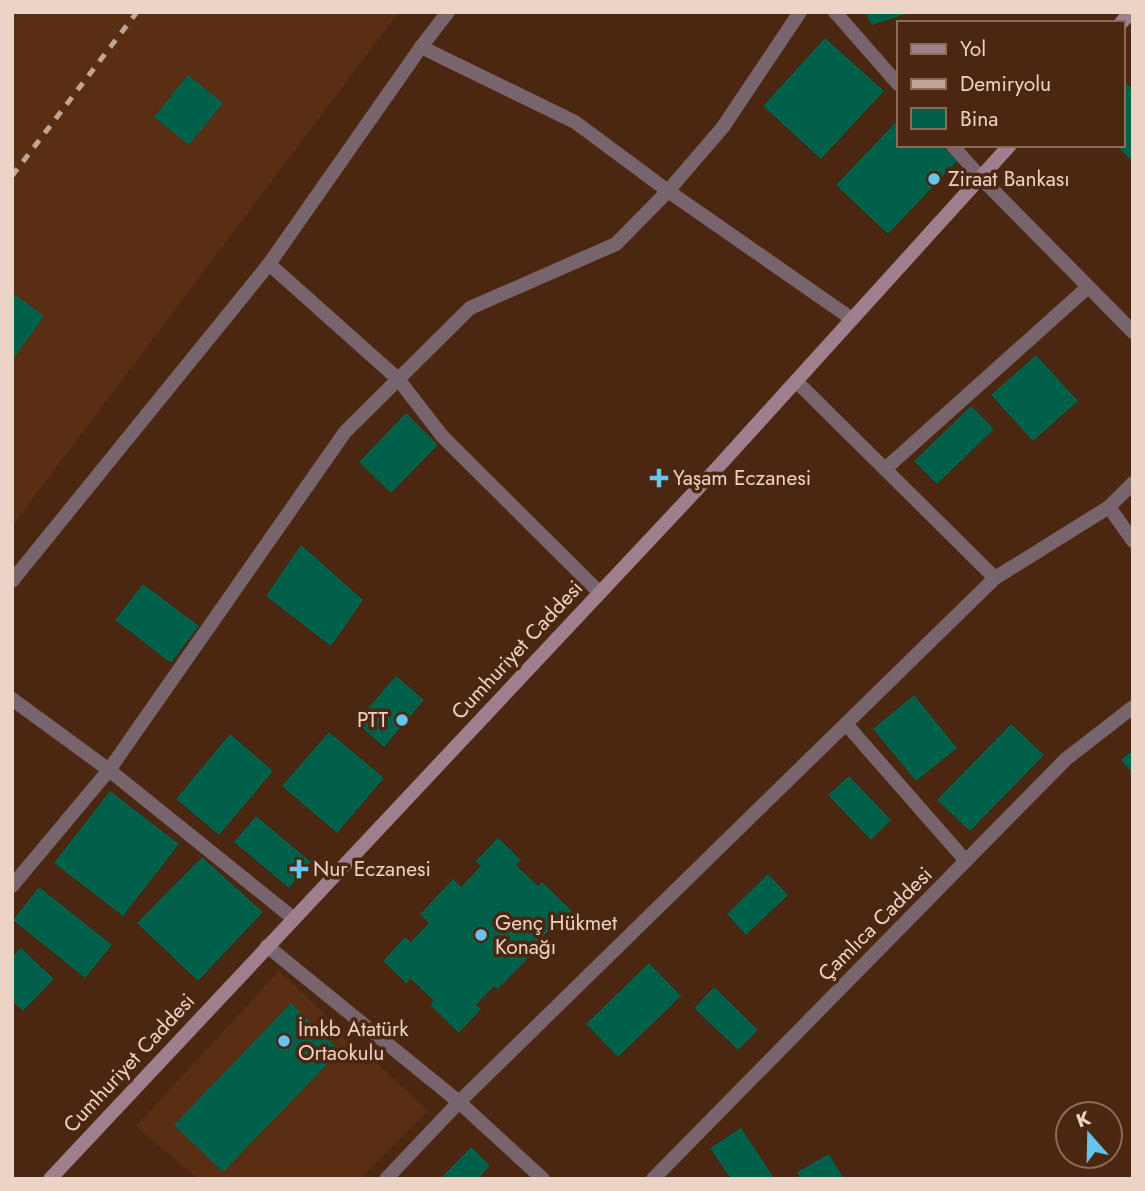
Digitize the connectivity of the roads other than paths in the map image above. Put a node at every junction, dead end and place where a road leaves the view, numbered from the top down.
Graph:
1 (448, 12) edge
2 (800, 12) edge
3 (835, 12) edge
4 (421, 47) junction
5 (897, 83) edge
6 (954, 147) edge
7 (1008, 147) edge
8 (981, 178) junction
9 (668, 191) junction
10 (270, 264) junction
11 (1088, 287) junction
12 (852, 319) junction
13 (1133, 331) edge
14 (398, 379) junction
15 (796, 381) junction
16 (885, 469) junction
17 (1133, 482) edge
18 (1109, 507) junction
19 (1133, 541) edge
20 (995, 578) junction
21 (12, 581) edge
22 (600, 593) junction
23 (12, 699) edge
24 (1133, 707) edge
25 (846, 724) junction
26 (109, 770) junction
27 (966, 861) junction
28 (12, 886) edge
29 (293, 918) junction
30 (267, 946) junction
31 (459, 1102) junction
32 (50, 1179) edge
33 (386, 1179) edge
34 (543, 1179) edge
35 (653, 1179) edge

1 - 4 street
2 - 9 street
3 - 5 street
4 - 9 street
4 - 10 street
6 - 8 street
7 - 8 main road, Cumhuriyet Caddesi
8 - 11 street
8 - 12 main road, Cumhuriyet Caddesi
9 - 12 street
9 - 14 street
10 - 14 street
10 - 21 street
11 - 13 street
11 - 16 street
12 - 15 main road, Cumhuriyet Caddesi
14 - 22 street
14 - 26 street
15 - 16 street
15 - 22 main road, Cumhuriyet Caddesi
16 - 20 street
17 - 18 street
18 - 19 street
18 - 20 street
20 - 25 street
22 - 29 main road, Cumhuriyet Caddesi
23 - 26 street
24 - 27 street, Çamlıca Caddesi
25 - 27 street
25 - 31 street
26 - 28 street
26 - 29 street
27 - 35 street, Çamlıca Caddesi
29 - 30 main road, Cumhuriyet Caddesi
30 - 31 street
30 - 32 main road, Cumhuriyet Caddesi
31 - 33 street
31 - 34 street

